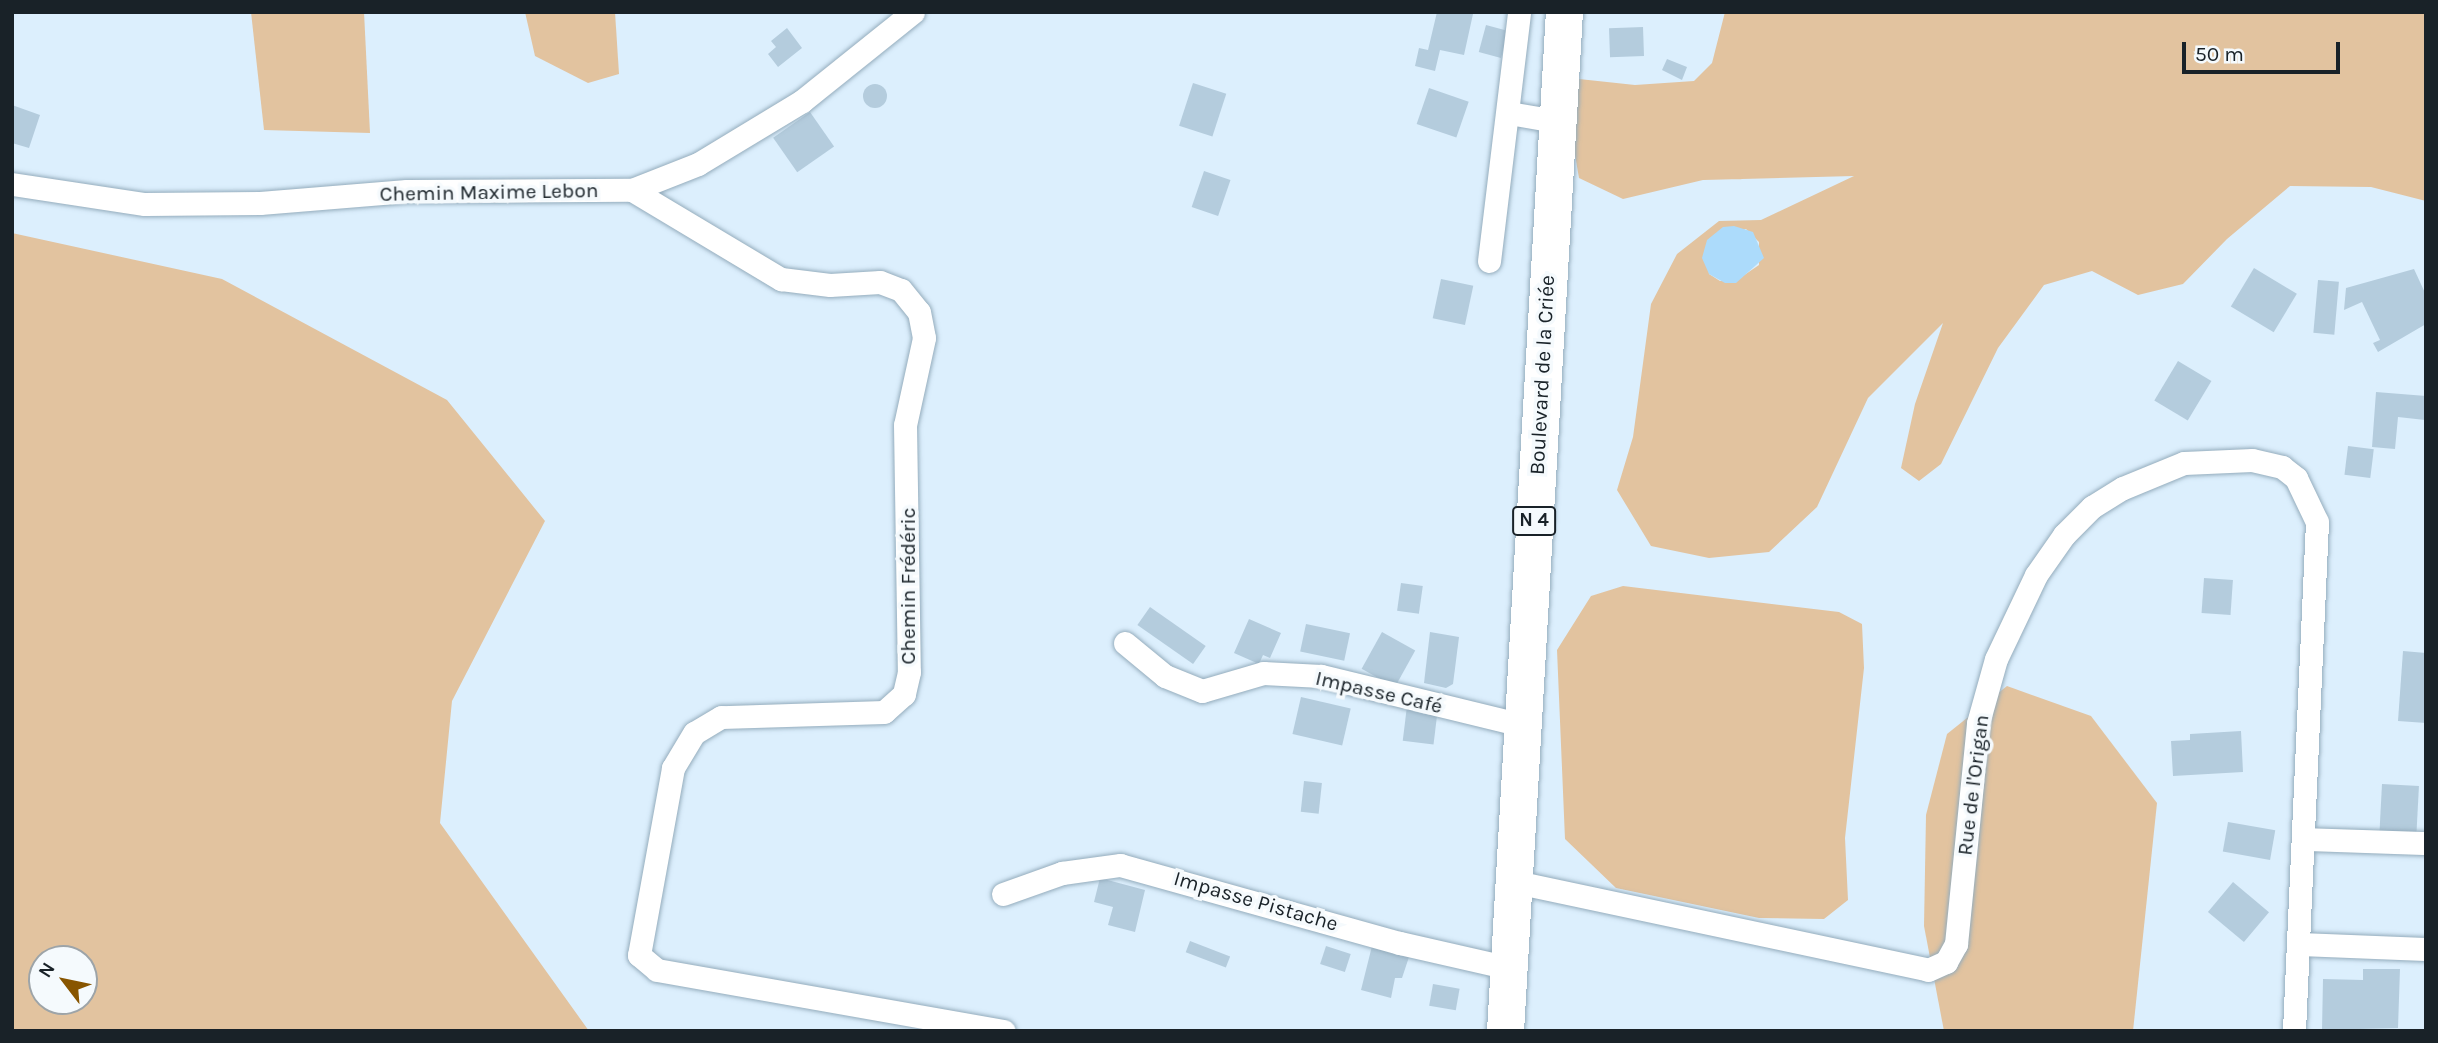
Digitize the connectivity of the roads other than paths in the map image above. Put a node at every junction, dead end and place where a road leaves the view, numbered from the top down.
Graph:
1 (913, 12) edge
2 (1519, 12) edge
3 (1564, 12) edge
4 (1509, 113) junction
5 (1556, 121) junction
6 (12, 184) edge
7 (632, 190) junction
8 (1489, 261) dead end
9 (1125, 643) dead end
10 (1522, 725) junction
11 (2305, 839) junction
12 (2426, 843) edge
13 (1511, 881) junction
14 (1003, 894) dead end
15 (2299, 944) junction
16 (2426, 949) edge
17 (1509, 968) junction
18 (1004, 1031) edge
19 (1505, 1031) edge
20 (2294, 1031) edge

1 - 7 street, Chemin Maxime Lebon
2 - 4 street
3 - 5 main road, Boulevard de la Criée / N 4
4 - 5 street
4 - 8 street
5 - 10 main road, Boulevard de la Criée / N 4
6 - 7 street, Chemin Maxime Lebon
7 - 18 street, Chemin Frédéric
9 - 10 street, Impasse Café
10 - 13 main road, Boulevard de la Criée / N 4
11 - 12 street
11 - 13 street, Rue de l'Origan
11 - 15 street, Rue de l'Origan
13 - 17 main road, Boulevard de la Criée / N 4
14 - 17 street, Impasse Pistache
15 - 16 street
15 - 20 street, Rue de l'Origan
17 - 19 main road, Boulevard de la Criée / N 4

